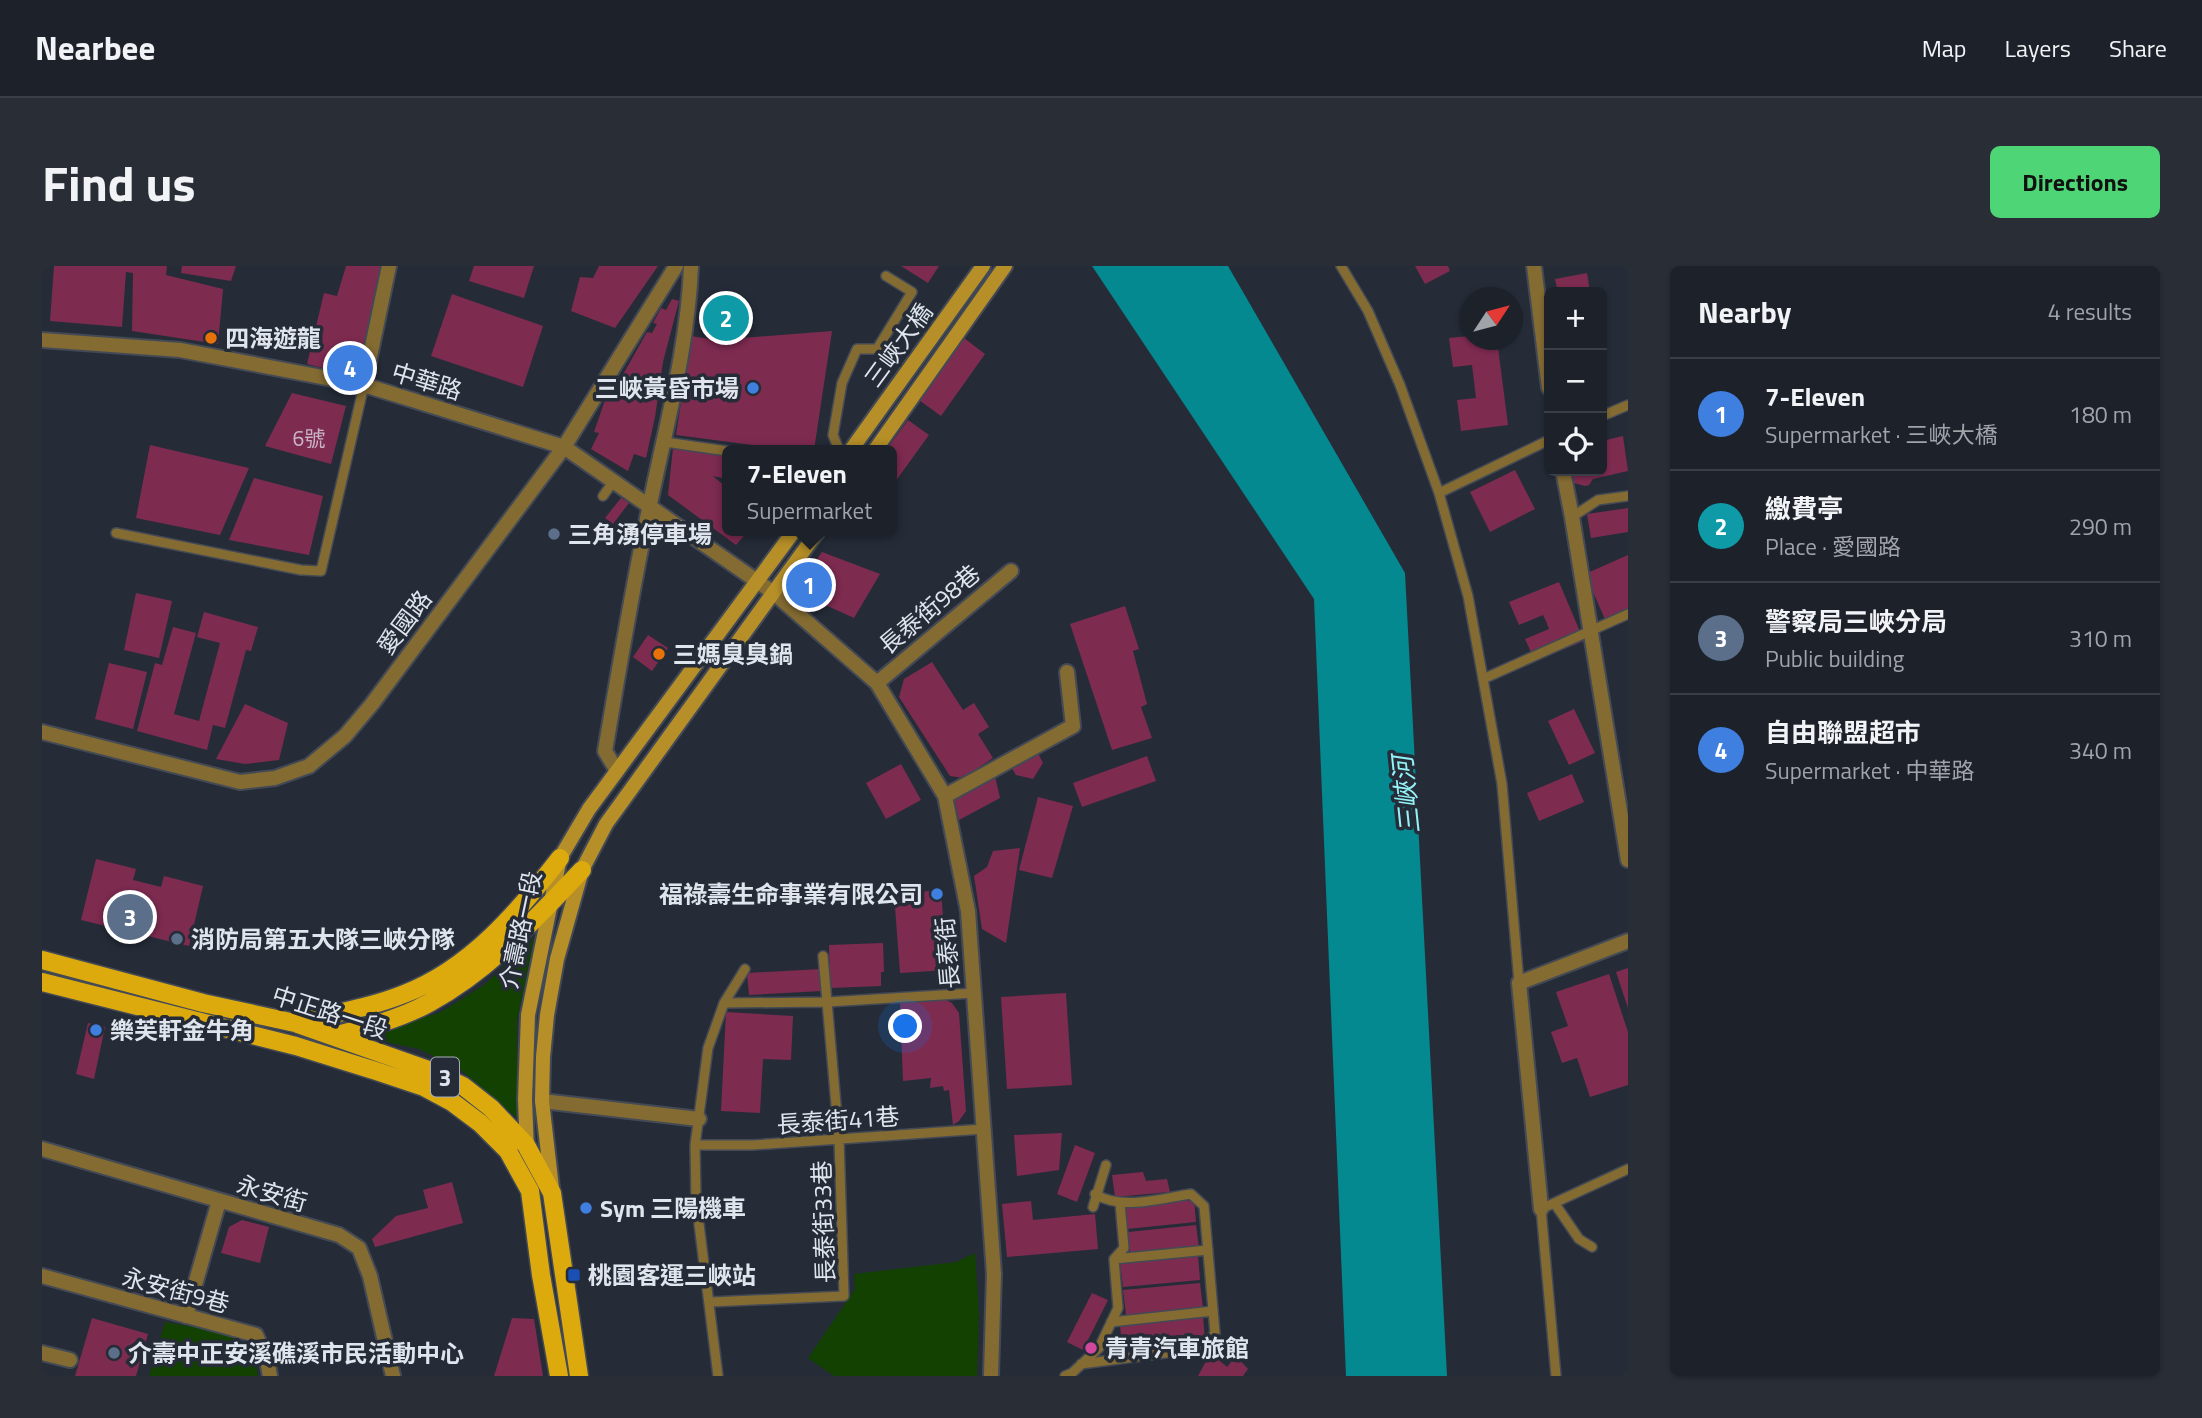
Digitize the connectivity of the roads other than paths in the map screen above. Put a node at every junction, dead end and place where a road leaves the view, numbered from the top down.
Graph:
1 (389, 266) edge
2 (676, 266) edge
3 (691, 266) edge
4 (983, 266) edge
5 (1005, 266) edge
6 (1340, 266) edge
7 (1534, 266) edge
8 (886, 276) dead end
9 (42, 340) edge
10 (1544, 350) edge
11 (363, 385) junction
12 (1628, 405) edge
13 (1607, 414) edge
14 (665, 442) junction
15 (1544, 442) edge
16 (837, 445) edge
17 (854, 445) edge
18 (879, 445) edge
19 (564, 447) junction
20 (722, 450) edge
21 (1564, 476) edge
22 (613, 482) junction
23 (1439, 493) junction
24 (603, 496) dead end
25 (1628, 496) edge
26 (642, 506) junction
27 (1572, 517) junction
28 (116, 533) dead end
29 (790, 536) edge
30 (814, 536) edge
31 (1011, 571) dead end
32 (757, 581) junction
33 (774, 593) junction
34 (1628, 614) edge
35 (1591, 632) junction
36 (1067, 672) dead end
37 (1483, 679) junction
38 (877, 682) junction
39 (42, 732) edge
40 (617, 771) junction
41 (945, 796) junction
42 (561, 858) junction
43 (1628, 860) edge
44 (582, 870) junction
45 (549, 904) junction
46 (1628, 941) edge
47 (823, 956) dead end
48 (42, 960) edge
49 (70, 968) junction
50 (745, 969) dead end
51 (42, 982) edge
52 (1519, 983) junction
53 (65, 988) junction
54 (974, 993) junction
55 (827, 1002) junction
56 (724, 1003) junction
57 (295, 1023) junction
58 (332, 1036) junction
59 (296, 1045) junction
60 (542, 1101) junction
61 (699, 1119) junction
62 (984, 1129) junction
63 (839, 1139) junction
64 (526, 1145) junction
65 (695, 1145) junction
66 (42, 1149) edge
67 (1106, 1165) dead end
68 (1628, 1168) edge
69 (530, 1191) junction
70 (552, 1193) junction
71 (1095, 1194) junction
72 (219, 1201) junction
73 (1120, 1203) junction
74 (1548, 1206) junction
75 (1093, 1207) dead end
76 (1592, 1247) dead end
77 (1208, 1250) junction
78 (1114, 1259) junction
79 (42, 1276) edge
80 (711, 1302) junction
81 (1213, 1311) junction
82 (186, 1316) junction
83 (1111, 1322) junction
84 (42, 1353) edge
85 (70, 1360) dead end
86 (1081, 1364) junction
87 (1069, 1375) edge
88 (270, 1376) edge
89 (393, 1376) edge
90 (559, 1376) edge
91 (579, 1376) edge
92 (718, 1376) edge
93 (991, 1376) edge
94 (1556, 1376) edge

1 - 11 street
2 - 19 street, 愛國路
3 - 14 street
4 - 17 main road, 三峽大橋
5 - 18 main road, 三峽大橋
6 - 23 lane
7 - 10 street
8 - 16 lane
9 - 11 street, 中華路
11 - 19 street, 中華路
11 - 28 lane
12 - 13 lane
14 - 20 lane
14 - 26 street
15 - 23 lane
19 - 22 street, 中華路
19 - 39 street, 愛國路
21 - 27 street
22 - 24 lane
22 - 26 street, 中華路
23 - 37 lane
25 - 27 lane
26 - 32 street, 中華路
26 - 40 street
27 - 35 street
29 - 32 main road, 介壽路一段
30 - 33 main road, 介壽路一段
31 - 38 street, 長泰街98巷
32 - 33 street, 中華路
32 - 40 main road, 介壽路一段
33 - 38 street, 長泰街
33 - 44 main road, 介壽路一段
34 - 35 lane
35 - 37 lane
35 - 43 street
36 - 41 street
37 - 52 lane
38 - 41 street, 長泰街
40 - 42 main road, 介壽路一段
41 - 54 street, 長泰街
42 - 45 main road, 介壽路一段
42 - 57 main road
44 - 45 main road
44 - 60 main road, 介壽路一段
45 - 58 main road
45 - 64 main road, 介壽路一段
46 - 52 street
47 - 55 lane
48 - 49 main road, 中正路一段 / 3
49 - 53 main road
49 - 57 main road, 中正路一段 / 3
50 - 56 lane
51 - 53 main road, 中正路一段 / 3
52 - 74 street
53 - 59 main road, 中正路一段 / 3
54 - 55 lane
54 - 62 street, 長泰街
55 - 56 lane
55 - 63 lane
56 - 61 lane
57 - 58 main road, 中正路一段 / 3
58 - 59 main road
58 - 64 main road, 中正路一段 / 3
59 - 69 main road, 中正路一段 / 3
60 - 61 street
60 - 70 main road, 介壽路一段
61 - 65 lane
62 - 63 lane, 長泰街41巷
62 - 93 street, 長泰街
63 - 65 lane, 長泰街41巷
63 - 80 lane, 長泰街33巷
64 - 69 main road, 介壽路一段
64 - 70 main road, 中正路一段 / 3
65 - 80 lane
66 - 72 street, 永安街
67 - 71 lane
68 - 74 lane
69 - 90 main road, 介壽路一段 / 3
70 - 91 main road, 介壽路一段 / 3
71 - 73 lane
71 - 75 lane
72 - 82 street
72 - 89 street, 永安街
73 - 77 lane
73 - 78 lane
74 - 76 lane
74 - 94 lane
77 - 78 lane
77 - 81 lane
78 - 83 lane
79 - 82 street, 永安街9巷
80 - 92 lane
81 - 83 lane
81 - 86 lane
82 - 88 street, 永安街9巷
83 - 86 lane
84 - 85 street
86 - 87 lane

